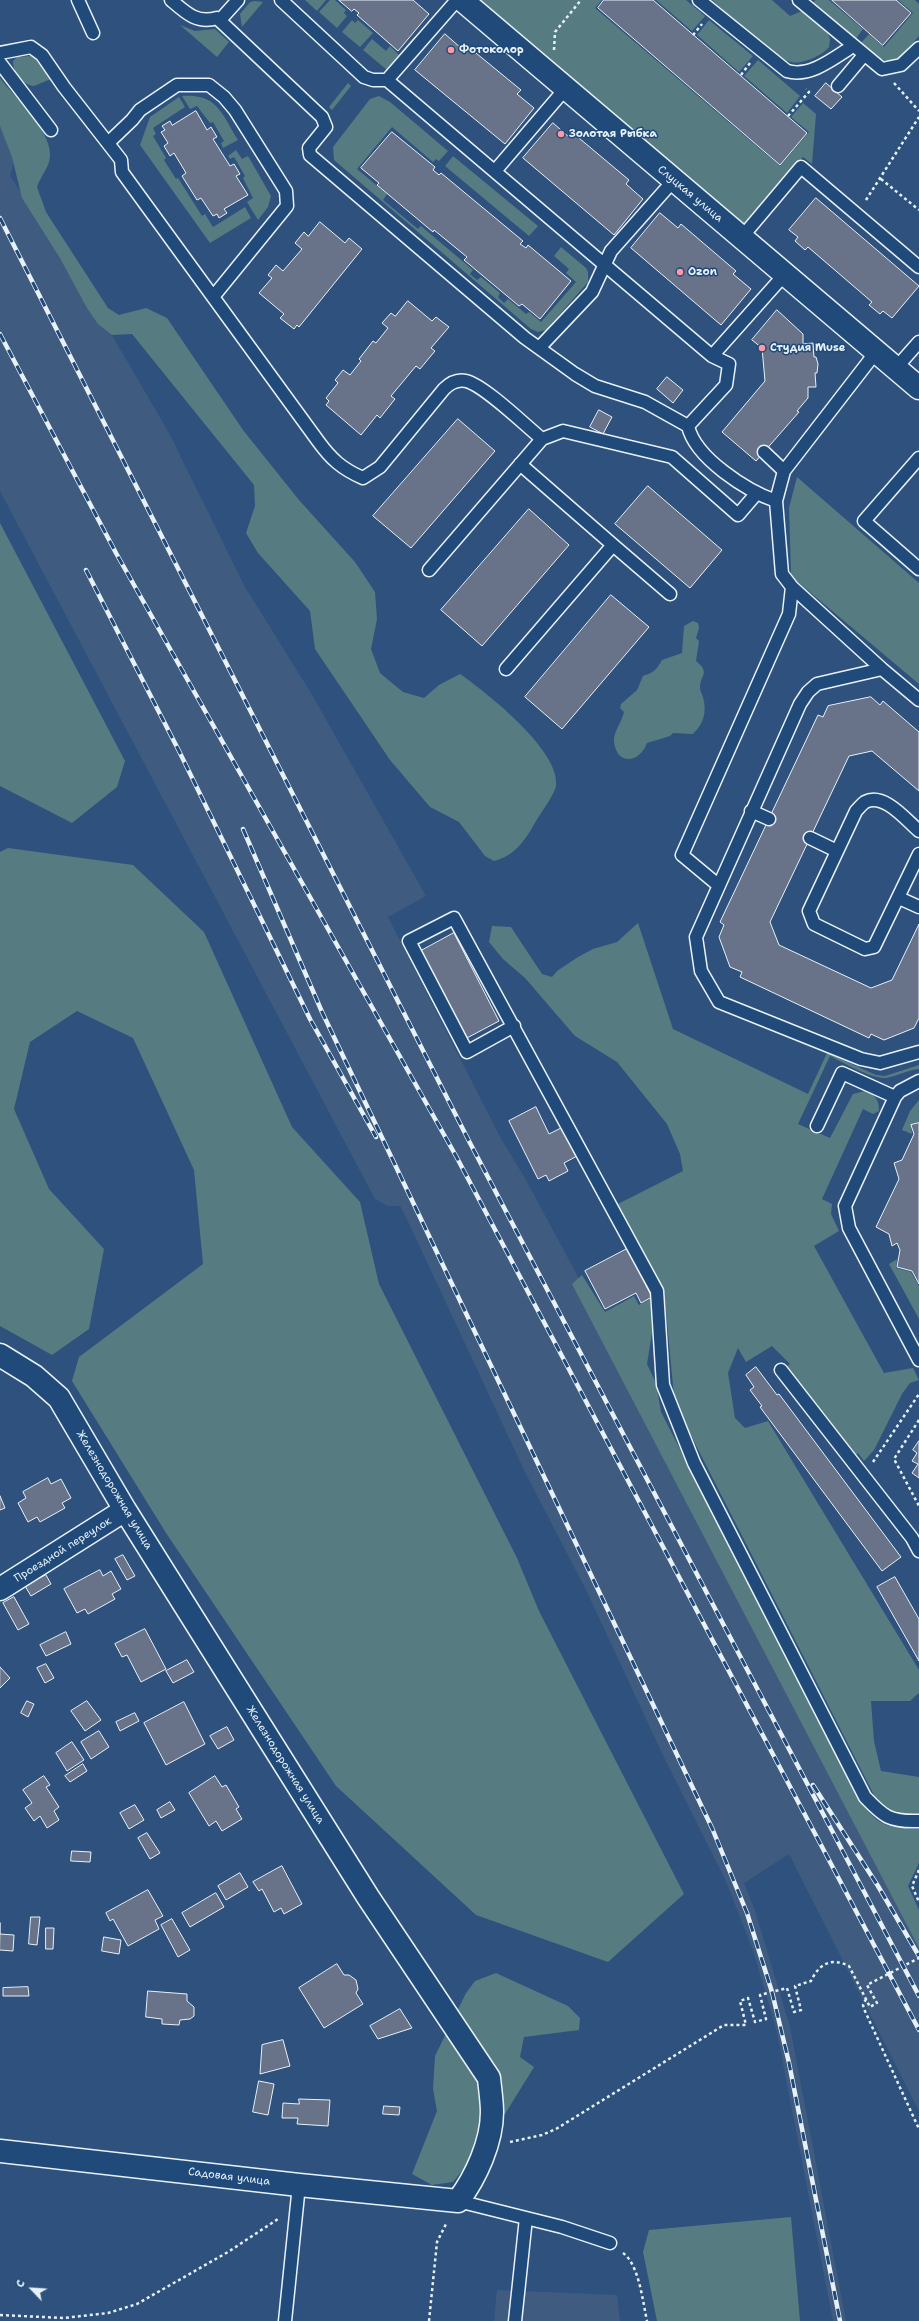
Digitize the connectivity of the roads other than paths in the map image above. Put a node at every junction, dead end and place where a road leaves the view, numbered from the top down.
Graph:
1 (78, 0) edge
2 (171, 0) edge
3 (238, 0) edge
4 (280, 0) edge
5 (457, 0) edge
6 (462, 0) edge
7 (699, 0) edge
8 (799, 0) edge
9 (220, 20) junction
10 (93, 33) dead end
11 (853, 46) junction
12 (919, 48) edge
13 (0, 53) edge
14 (864, 55) junction
15 (0, 63) edge
16 (387, 80) junction
17 (559, 83) junction
18 (838, 86) dead end
19 (51, 130) dead end
20 (108, 144) junction
21 (495, 171) junction
22 (674, 180) junction
23 (742, 238) junction
24 (604, 263) junction
25 (919, 267) edge
26 (785, 274) junction
27 (213, 297) junction
28 (919, 342) edge
29 (540, 348) junction
30 (876, 352) junction
31 (712, 356) junction
32 (896, 368) junction
33 (919, 388) edge
34 (688, 426) junction
35 (542, 439) junction
36 (764, 452) dead end
37 (919, 458) edge
38 (520, 464) junction
39 (784, 471) junction
40 (756, 494) junction
41 (776, 501) junction
42 (613, 545) junction
43 (919, 569) edge
44 (429, 570) dead end
45 (792, 587) junction
46 (670, 594) dead end
47 (506, 669) dead end
48 (882, 669) junction
49 (919, 700) edge
50 (751, 811) junction
51 (769, 819) dead end
52 (919, 830) edge
53 (810, 838) dead end
54 (837, 851) junction
55 (919, 854) edge
56 (718, 885) junction
57 (899, 898) junction
58 (919, 907) edge
59 (514, 1026) junction
60 (919, 1052) edge
61 (919, 1081) edge
62 (895, 1097) junction
63 (817, 1126) dead end
64 (0, 1355) edge
65 (919, 1360) edge
66 (781, 1370) dead end
67 (125, 1510) junction
68 (919, 1551) edge
69 (0, 1589) edge
70 (919, 1821) edge
71 (0, 2151) edge
72 (298, 2196) junction
73 (458, 2201) junction
74 (526, 2218) junction
75 (610, 2243) road end
76 (284, 2321) edge
77 (515, 2321) edge

1 - 10 lane
2 - 9 lane
3 - 9 lane
4 - 16 lane
5 - 16 lane
6 - 17 street, Слуцкая улица
7 - 11 lane
8 - 11 lane
9 - 29 lane
11 - 14 lane
12 - 14 lane
13 - 20 lane
14 - 18 lane
15 - 19 lane
16 - 21 lane
17 - 21 lane
17 - 22 street, Слуцкая улица
20 - 27 lane
20 - 27 lane
21 - 24 lane
22 - 23 street, Слуцкая улица
22 - 24 lane
23 - 25 lane
23 - 26 street, Слуцкая улица
24 - 29 lane
24 - 31 lane
26 - 30 street, Слуцкая улица
26 - 31 lane
27 - 35 lane
28 - 32 lane
29 - 34 lane
30 - 32 street, Слуцкая улица
30 - 39 lane
31 - 34 lane
32 - 33 street, Слуцкая улица
34 - 40 lane
35 - 38 lane
35 - 40 lane
36 - 39 lane
37 - 43 lane
38 - 42 lane
38 - 44 lane
39 - 41 lane
40 - 41 lane
41 - 45 lane
42 - 46 lane
42 - 47 lane
45 - 48 lane
45 - 56 lane
48 - 49 lane
48 - 50 lane
50 - 51 lane
50 - 56 lane
52 - 54 lane
53 - 54 lane
54 - 57 lane
55 - 57 lane
56 - 60 lane
57 - 58 lane
59 - 59 lane
59 - 70 lane
61 - 62 lane
62 - 63 lane
62 - 65 lane
64 - 67 street, Железнодорожная улица
66 - 68 lane
67 - 69 street, Проездной переулок
67 - 73 street, Железнодорожная улица
71 - 72 street, Садовая улица
72 - 73 street, Садовая улица
72 - 76 lane
73 - 74 lane
74 - 75 lane
74 - 77 lane

